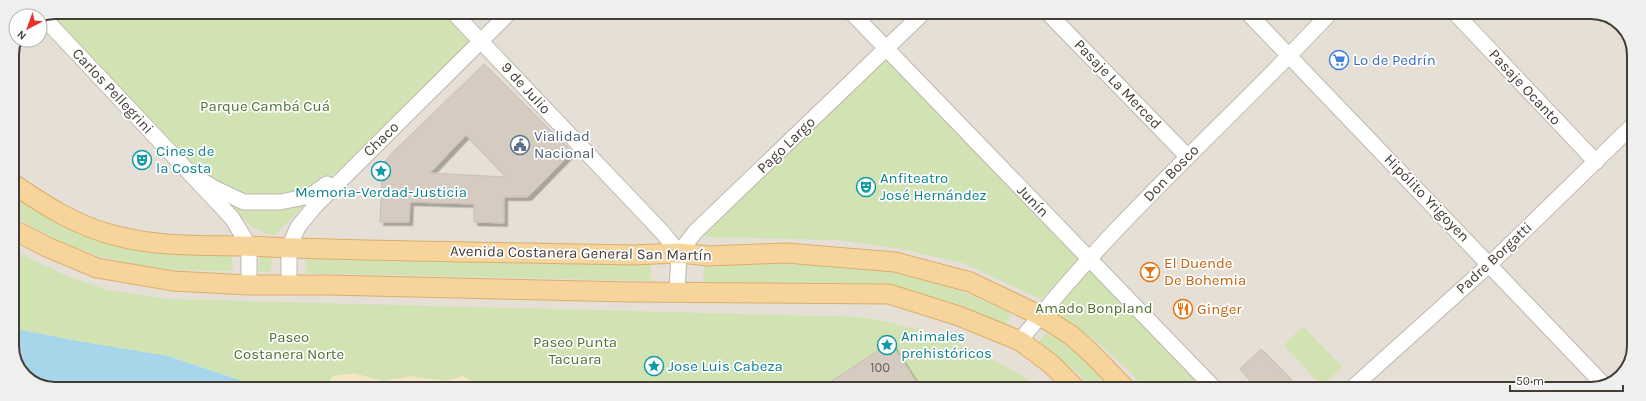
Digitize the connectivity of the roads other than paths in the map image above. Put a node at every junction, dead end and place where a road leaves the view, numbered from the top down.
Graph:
1 (460, 19) edge
2 (503, 19) edge
3 (858, 19) edge
4 (917, 19) edge
5 (1054, 19) edge
6 (1254, 19) edge
7 (1324, 19) edge
8 (1461, 19) edge
9 (48, 22) edge
10 (481, 41) junction
11 (886, 48) junction
12 (1290, 56) junction
13 (1627, 131) edge
14 (1187, 156) junction
15 (1596, 162) junction
16 (357, 163) junction
17 (189, 172) junction
18 (19, 187) edge
19 (19, 232) edge
20 (249, 246) junction
21 (289, 247) junction
22 (679, 253) junction
23 (1089, 258) junction
24 (1490, 264) junction
25 (249, 285) junction
26 (289, 285) junction
27 (678, 292) junction
28 (1040, 315) junction
29 (1020, 341) junction
30 (1600, 381) edge
31 (1069, 382) edge
32 (1119, 382) edge
33 (1208, 382) edge
34 (1359, 382) edge

1 - 10 street, 9 de Julio
2 - 10 street, Chaco
3 - 11 street, Junín
4 - 11 street, Pago Largo
5 - 14 street, Pasaje La Merced
6 - 12 street, Hipólito Yrigoyen
7 - 12 street, Don Bosco
8 - 15 street, Pasaje Ocanto
9 - 17 street, Carlos Pellegrini
10 - 16 street, Chaco
10 - 22 street, 9 de Julio
11 - 22 street, Pago Largo
11 - 23 street, Junín
12 - 14 street, Don Bosco
12 - 24 street, Hipólito Yrigoyen
13 - 15 street, Padre Borgatti
14 - 23 street, Don Bosco
15 - 24 street, Padre Borgatti
16 - 17 street
16 - 21 street, Chaco
17 - 20 street, Carlos Pellegrini
18 - 20 main road, Avenida Costanera General San Martín
19 - 25 main road
20 - 21 main road, Avenida Costanera General San Martín
20 - 25 street
21 - 22 main road, Avenida Costanera General San Martín
21 - 26 street, Chaco
22 - 27 street
22 - 28 main road, Avenida Costanera General San Martín
23 - 28 street, Don Bosco
23 - 33 street, Junín
24 - 30 street, Hipólito Yrigoyen
24 - 34 street, Padre Borgatti
25 - 26 main road
26 - 27 main road
27 - 29 main road
28 - 29 street, Don Bosco
28 - 32 main road, Avenida Costanera General San Martín
29 - 31 main road

